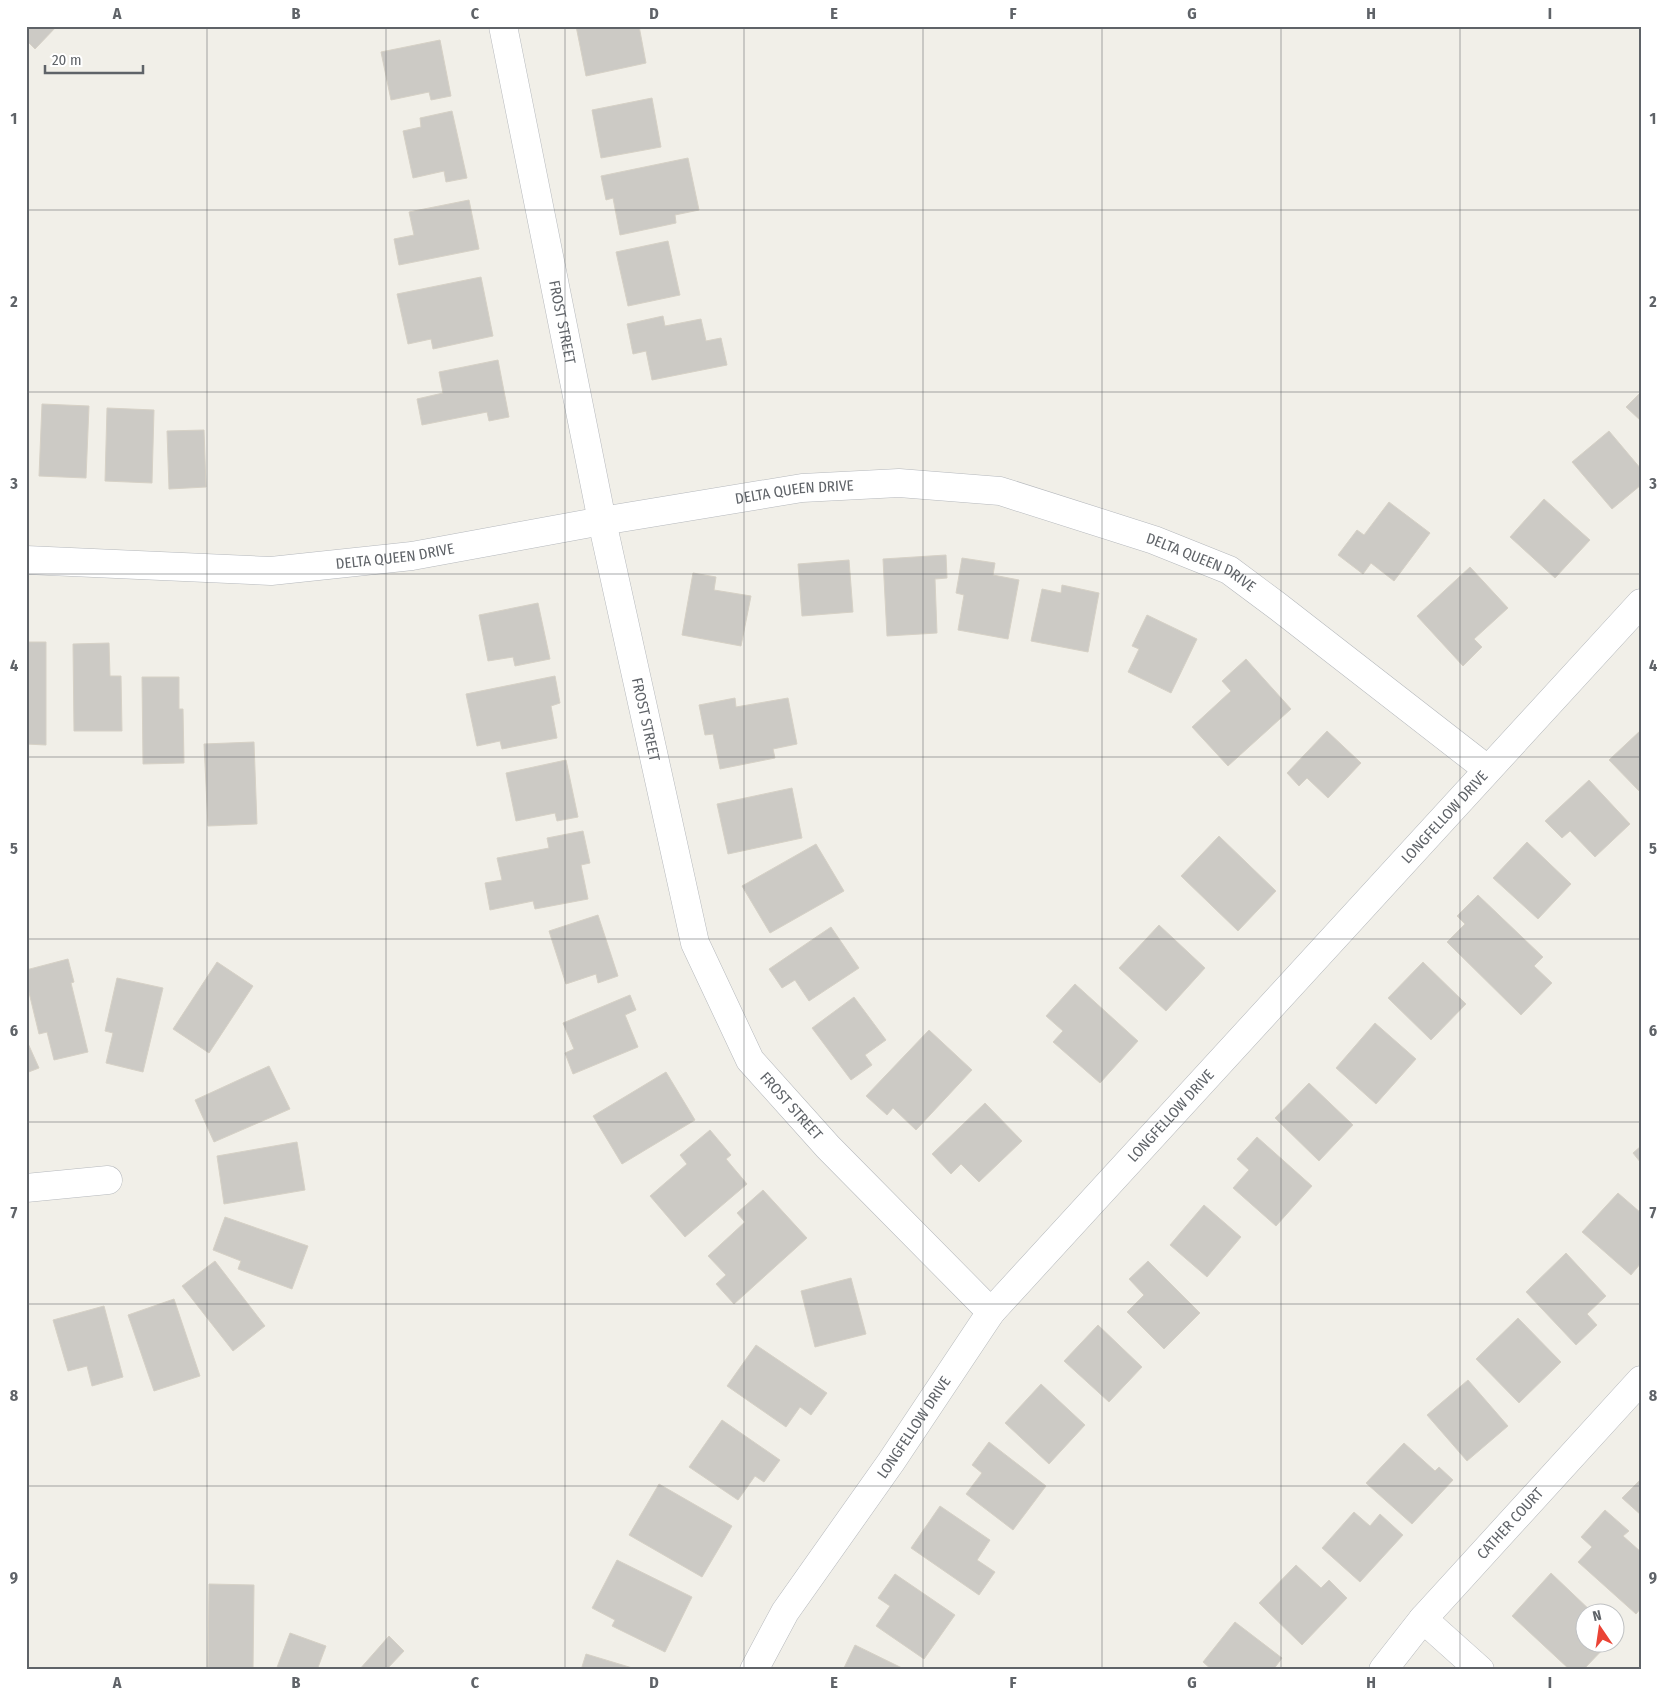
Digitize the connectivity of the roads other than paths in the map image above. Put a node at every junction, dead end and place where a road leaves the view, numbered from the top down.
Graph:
1 (503, 26) edge
2 (602, 521) junction
3 (26, 560) edge
4 (1641, 603) edge
5 (1487, 770) junction
6 (108, 1180) dead end
7 (26, 1188) edge
8 (991, 1312) junction
9 (1641, 1380) edge
10 (1423, 1619) junction
11 (754, 1670) edge
12 (1383, 1670) edge
13 (1480, 1670) edge

1 - 2 street, FROST STREET
2 - 3 street, DELTA QUEEN DRIVE
2 - 5 street, DELTA QUEEN DRIVE
2 - 8 street, FROST STREET
4 - 5 street, LONGFELLOW DRIVE
5 - 8 street, LONGFELLOW DRIVE
6 - 7 street
8 - 11 street, LONGFELLOW DRIVE
9 - 10 street, CATHER COURT
10 - 12 street, CATHER COURT
10 - 13 street

